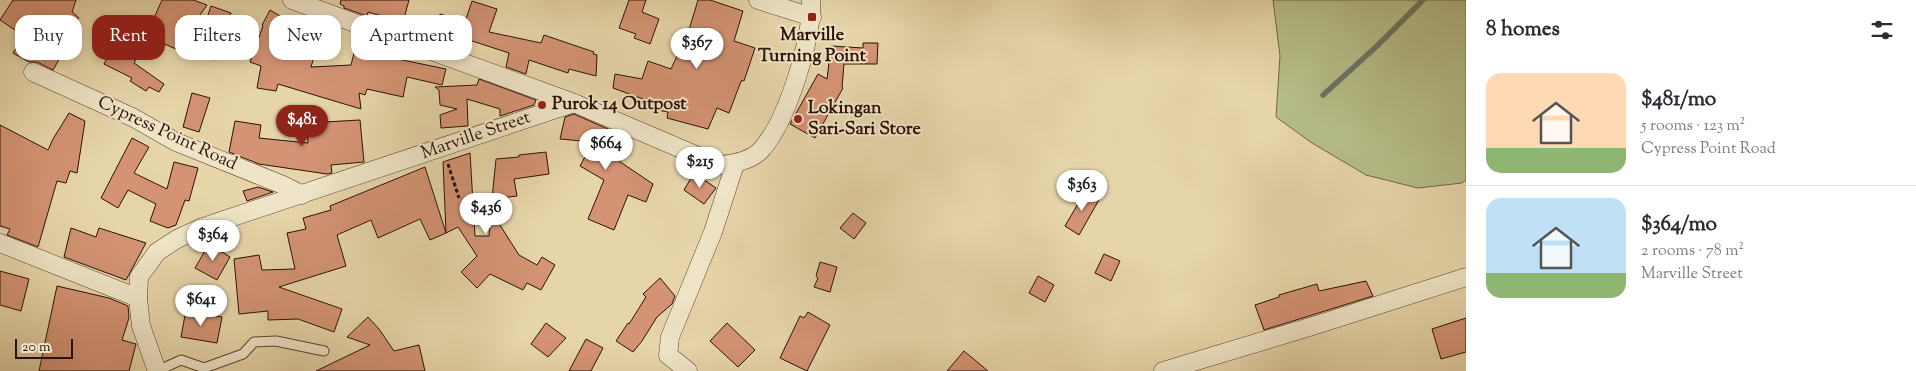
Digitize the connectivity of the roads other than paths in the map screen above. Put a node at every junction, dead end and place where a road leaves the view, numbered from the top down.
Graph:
1 (292, 0) edge
2 (758, 0) edge
3 (811, 9) edge
4 (33, 72) dead end
5 (574, 103) junction
6 (735, 164) junction
7 (302, 195) junction
8 (0, 243) edge
9 (1466, 277) edge
10 (138, 298) junction
11 (324, 351) dead end
12 (157, 371) edge
13 (688, 371) edge
14 (1163, 371) edge

1 - 5 street
2 - 3 street
3 - 6 street
4 - 7 street, Cypress Point Road
5 - 6 street
5 - 7 street, Marville Street
6 - 13 street
7 - 10 street, Marville Street
8 - 10 street
9 - 14 street
10 - 12 street, Marville Street
11 - 12 lane

